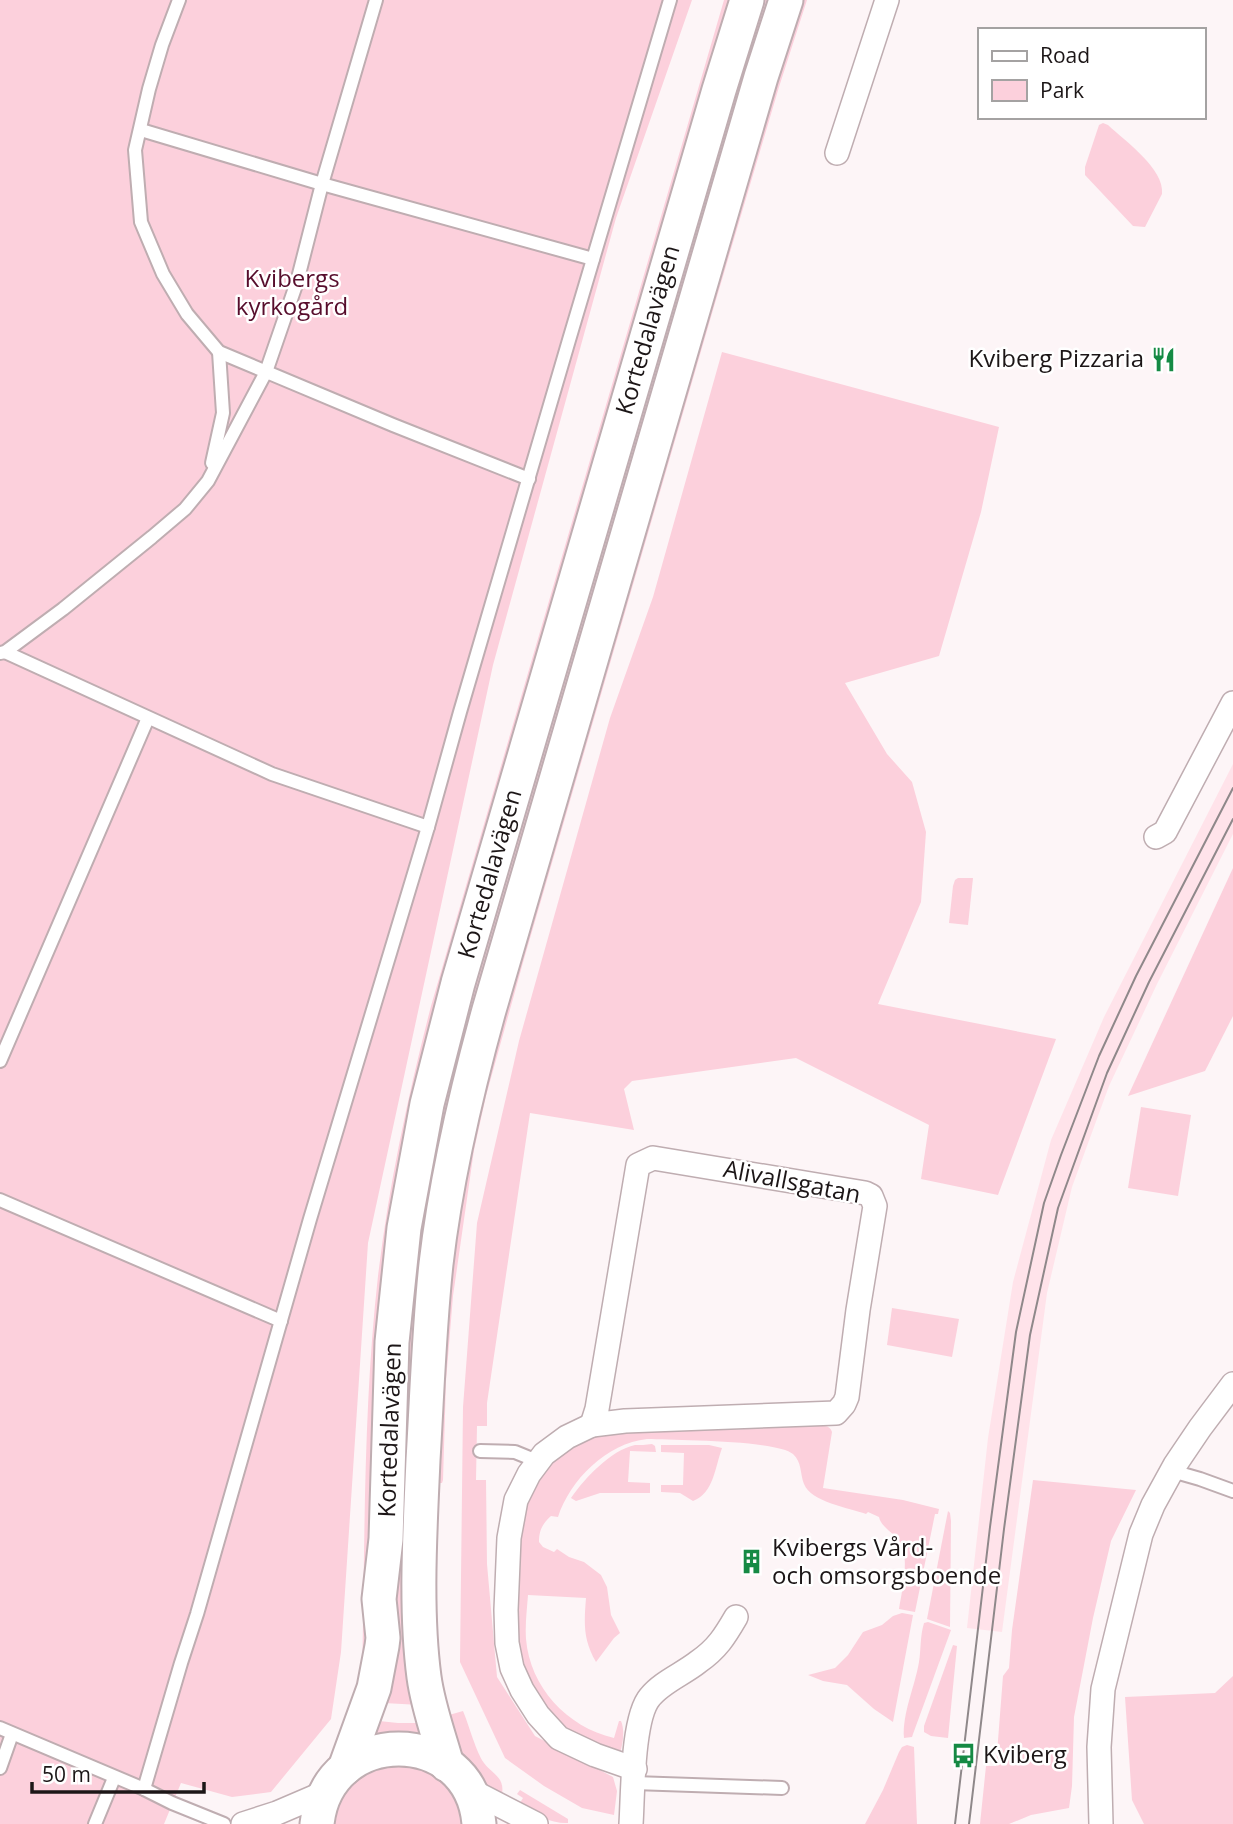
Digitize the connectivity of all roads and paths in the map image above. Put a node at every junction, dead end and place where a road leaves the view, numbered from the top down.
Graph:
1 (179, 0) edge
2 (376, 0) edge
3 (670, 0) edge
4 (747, 0) edge
5 (786, 0) edge
6 (887, 0) edge
7 (141, 130) junction
8 (837, 153) dead end
9 (322, 184) junction
10 (593, 260) junction
11 (219, 352) junction
12 (266, 372) junction
13 (529, 479) junction
14 (208, 481) junction
15 (2, 652) edge
16 (1233, 703) edge
17 (148, 718) junction
18 (428, 827) junction
19 (1156, 837) dead end
20 (0, 1060) edge
21 (0, 1200) edge
22 (281, 1321) junction
23 (1233, 1384) edge
24 (592, 1425) junction
25 (480, 1451) dead end
26 (537, 1461) junction
27 (1172, 1471) junction
28 (1233, 1491) edge
29 (736, 1617) dead end
30 (6, 1731) edge
31 (0, 1768) edge
32 (634, 1776) junction
33 (457, 1777) junction
34 (114, 1778) junction
35 (335, 1780) junction
36 (782, 1788) dead end
37 (144, 1790) junction
38 (95, 1824) edge
39 (224, 1824) edge
40 (243, 1824) edge
41 (317, 1824) edge
42 (479, 1824) edge
43 (536, 1824) edge
44 (631, 1824) edge
45 (1101, 1824) edge

1 - 7 lane
2 - 9 lane
3 - 10 lane
4 - 35 main road, Kortedalavägen
5 - 33 main road, Kortedalavägen
6 - 8 street
7 - 9 lane
7 - 11 lane
9 - 10 lane
9 - 12 lane
10 - 13 lane
11 - 12 lane
11 - 14 lane
12 - 13 lane
12 - 14 lane
13 - 18 lane
14 - 15 lane
15 - 17 lane
16 - 19 street
17 - 18 lane
17 - 20 lane
18 - 22 lane
21 - 22 lane
22 - 37 lane
23 - 27 street
24 - 24 street, Alivallsgatan
24 - 26 street, Alivallsgatan
25 - 26 lane
26 - 32 street, Alivallsgatan
27 - 28 lane
27 - 45 street
29 - 32 street
30 - 31 lane
30 - 34 lane
32 - 36 lane, Alivallsgatan
32 - 44 street
33 - 35 main road
33 - 42 main road, Kortedalavägen
33 - 43 street
34 - 37 lane
34 - 38 lane
35 - 40 street
35 - 41 main road, Kortedalavägen
37 - 39 lane

